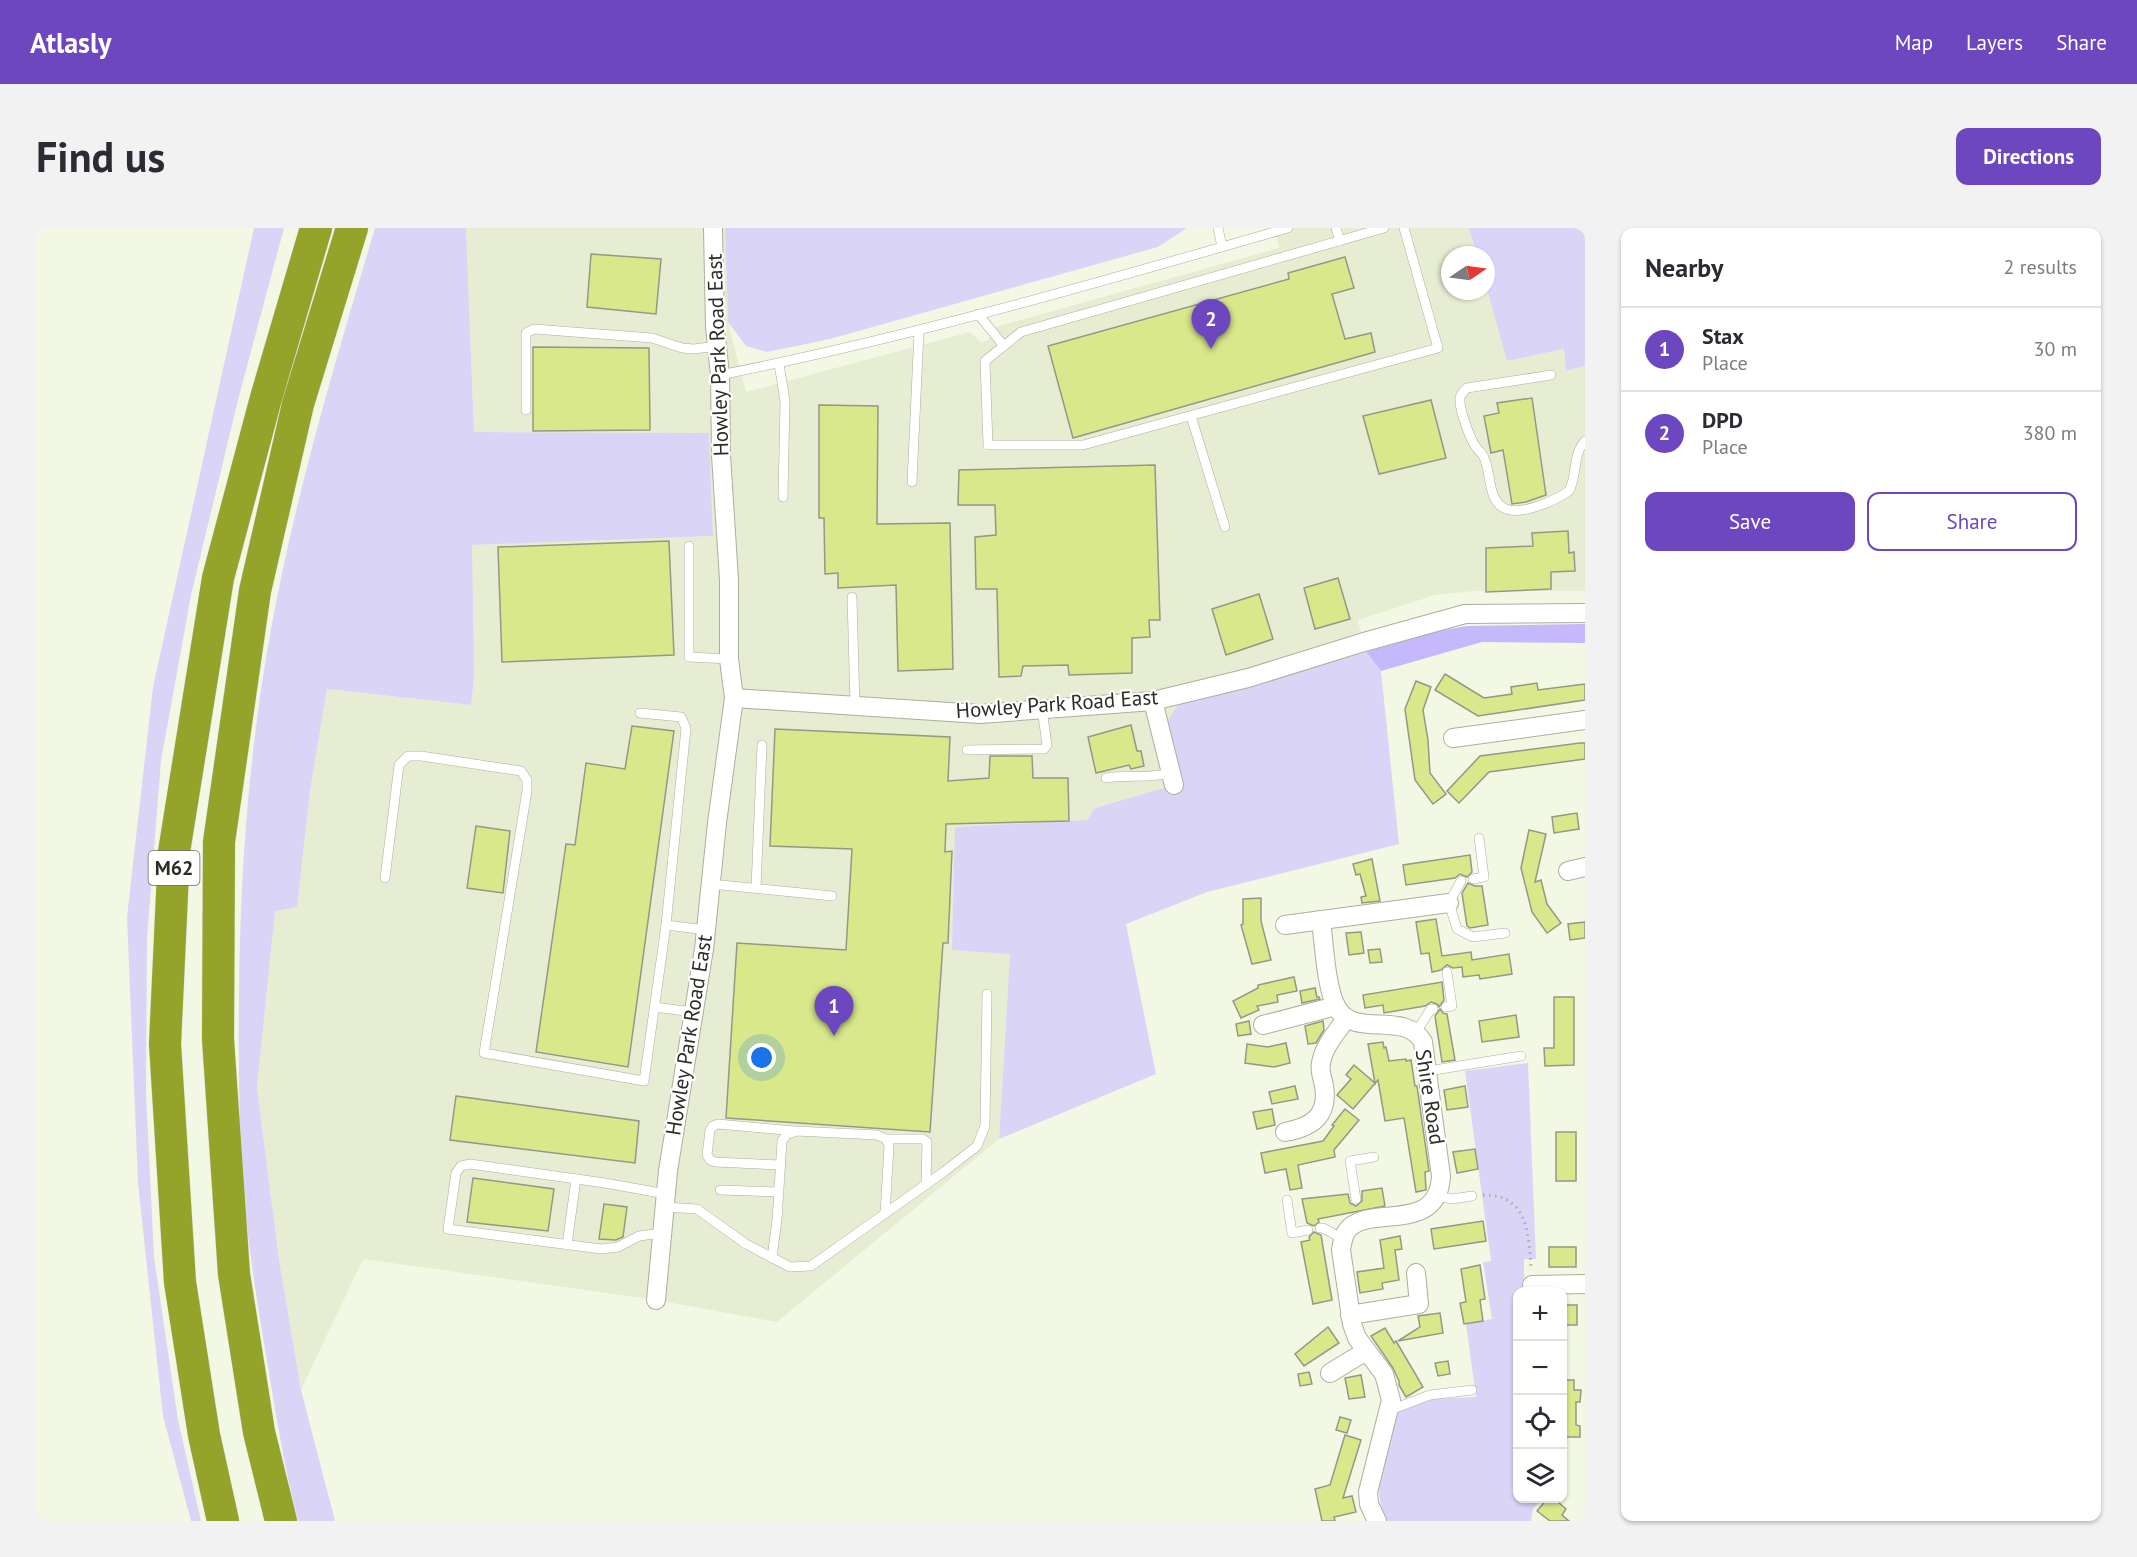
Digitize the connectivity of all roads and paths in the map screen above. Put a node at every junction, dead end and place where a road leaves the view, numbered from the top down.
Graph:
1 (316, 228) edge
2 (352, 228) edge
3 (713, 228) edge
4 (1218, 228) edge
5 (1287, 228) edge
6 (1336, 228) edge
7 (1384, 228) edge
8 (1404, 228) edge
9 (1340, 241) junction
10 (1222, 247) junction
11 (978, 314) junction
12 (919, 330) junction
13 (717, 346) junction
14 (1004, 346) junction
15 (779, 364) junction
16 (720, 375) junction
17 (1551, 375) dead end
18 (526, 410) dead end
19 (1191, 416) junction
20 (1585, 441) edge
21 (912, 482) dead end
22 (783, 496) dead end
23 (1225, 527) dead end
24 (689, 546) dead end
25 (852, 597) dead end
26 (1585, 613) edge
27 (729, 659) junction
28 (734, 698) junction
29 (1153, 701) junction
30 (855, 706) junction
31 (1042, 709) junction
32 (639, 713) dead end
33 (1585, 720) edge
34 (1453, 738) dead end
35 (762, 744) dead end
36 (967, 750) dead end
37 (1106, 778) dead end
38 (1172, 779) joint
39 (1479, 838) dead end
40 (385, 878) dead end
41 (1473, 879) dead end
42 (1461, 881) dead end
43 (711, 884) junction
44 (756, 888) junction
45 (832, 896) dead end
46 (1449, 903) junction
47 (1321, 920) junction
48 (666, 925) junction
49 (1286, 925) dead end
50 (706, 930) junction
51 (1505, 933) dead end
52 (1447, 972) dead end
53 (987, 994) dead end
54 (654, 1007) junction
55 (1446, 1007) dead end
56 (1433, 1009) dead end
57 (693, 1012) junction
58 (1341, 1012) junction
59 (1263, 1025) dead end
60 (1416, 1032) junction
61 (1521, 1056) dead end
62 (1428, 1071) junction
63 (796, 1131) junction
64 (1285, 1132) dead end
65 (886, 1138) junction
66 (1374, 1157) dead end
67 (781, 1165) junction
68 (576, 1179) junction
69 (926, 1185) junction
70 (720, 1190) dead end
71 (779, 1192) junction
72 (1437, 1196) junction
73 (1472, 1196) joint
74 (1356, 1199) dead end
75 (1287, 1200) dead end
76 (665, 1201) junction
77 (885, 1214) junction
78 (1320, 1228) dead end
79 (1308, 1230) dead end
80 (662, 1233) junction
81 (1343, 1239) junction
82 (567, 1245) junction
83 (772, 1257) junction
84 (1416, 1273) dead end
85 (1585, 1284) edge
86 (1532, 1285) joint
87 (656, 1300) dead end
88 (1350, 1316) junction
89 (1366, 1351) junction
90 (1330, 1373) dead end
91 (1472, 1390) dead end
92 (1390, 1410) junction
93 (223, 1521) edge
94 (281, 1521) edge
95 (1377, 1521) edge

1 - 93 highway, M62
2 - 94 highway, M62
3 - 13 street, Howley Park Road East
4 - 10 lane
5 - 10 lane
6 - 9 lane
7 - 9 lane
8 - 19 lane
9 - 14 lane
10 - 11 lane
11 - 12 lane
11 - 14 lane
12 - 15 lane
12 - 21 lane
13 - 16 street, Howley Park Road East
13 - 18 lane
14 - 19 lane
15 - 16 lane
15 - 22 lane
16 - 27 street, Howley Park Road East
17 - 20 lane
19 - 23 lane
24 - 27 lane
25 - 30 lane
26 - 29 street, Howley Park Road East
27 - 28 street, Howley Park Road East
28 - 30 street, Howley Park Road East
28 - 43 street, Howley Park Road East
29 - 31 street, Howley Park Road East
29 - 38 street
30 - 31 street, Howley Park Road East
31 - 36 lane
32 - 48 lane
33 - 34 street
35 - 44 lane
37 - 38 lane
39 - 41 lane
40 - 54 lane
42 - 46 lane
43 - 44 lane
43 - 50 street, Howley Park Road East
44 - 45 lane
46 - 47 street
46 - 51 lane
47 - 49 street
47 - 58 street
48 - 50 lane
48 - 54 lane
50 - 57 street, Howley Park Road East
52 - 55 lane
53 - 69 lane
54 - 57 lane
56 - 60 lane
57 - 76 street, Howley Park Road East
58 - 59 street
58 - 60 street, Shire Road
58 - 64 street
60 - 62 street, Shire Road
61 - 62 lane
62 - 72 street, Shire Road
63 - 65 lane
63 - 67 lane
63 - 67 lane
65 - 69 lane
65 - 77 lane
66 - 74 lane
67 - 71 lane
68 - 76 lane
68 - 82 lane
68 - 82 lane
69 - 77 lane
70 - 71 lane
71 - 83 lane
72 - 73 lane
72 - 81 street
73 - 86 path
75 - 79 lane
76 - 80 street, Howley Park Road East
76 - 83 lane
77 - 83 lane
78 - 81 lane
80 - 82 lane
80 - 87 street, Howley Park Road East
81 - 88 street
84 - 88 street
85 - 86 street
88 - 89 street
89 - 90 street
89 - 92 street
91 - 92 lane
92 - 95 street

